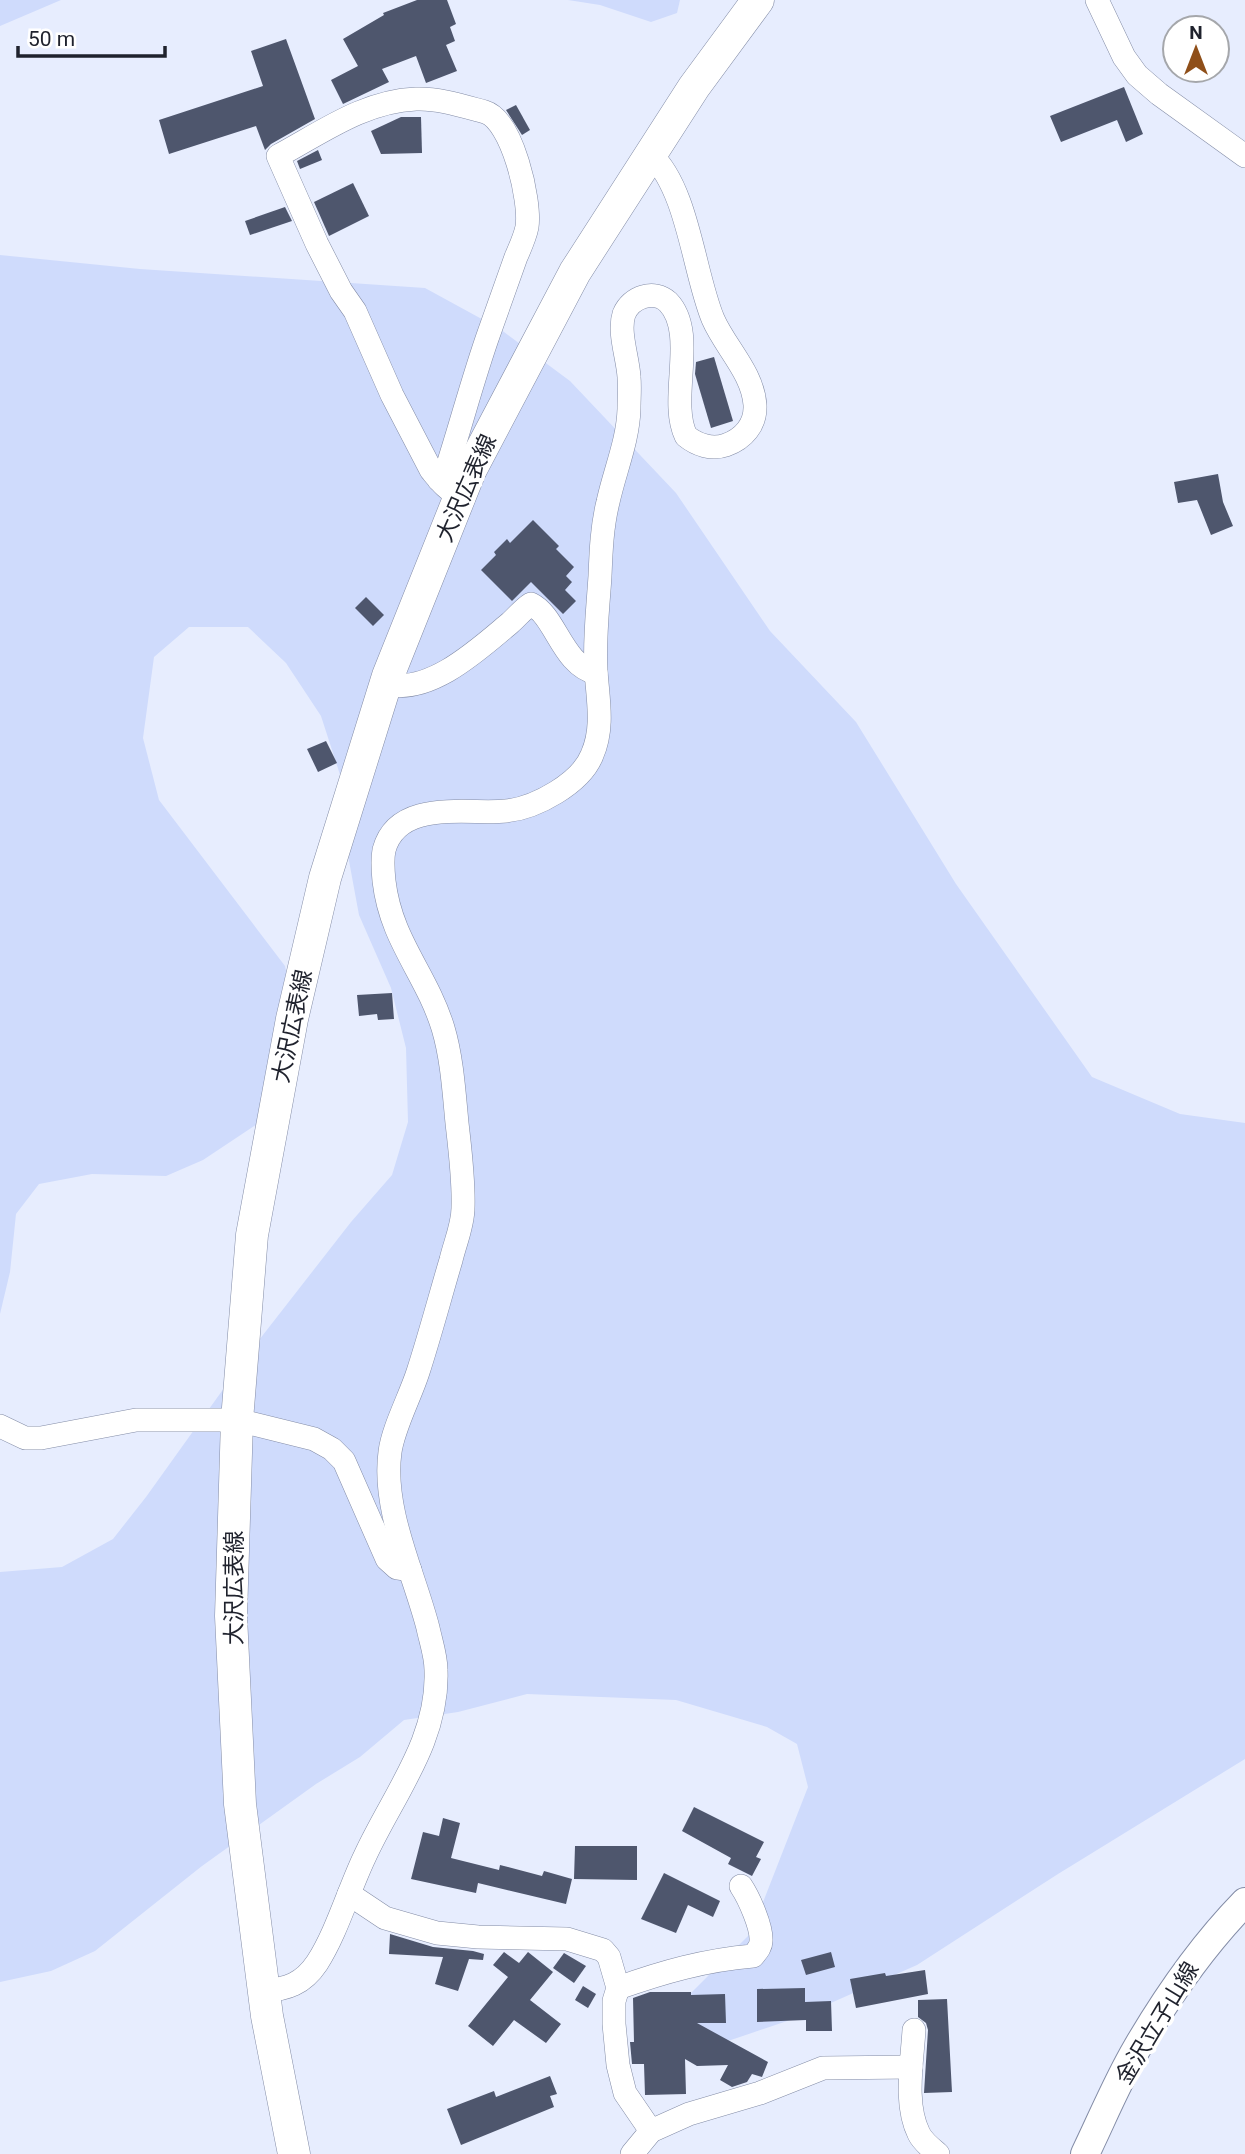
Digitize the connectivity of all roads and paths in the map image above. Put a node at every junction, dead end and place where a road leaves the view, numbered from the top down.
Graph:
1 (758, 0) edge
2 (1097, 0) edge
3 (650, 155) junction
4 (1245, 156) edge
5 (450, 488) junction
6 (596, 673) junction
7 (386, 684) junction
8 (237, 1420) junction
9 (0, 1426) edge
10 (410, 1570) junction
11 (741, 1886) dead end
12 (349, 1894) junction
13 (1245, 1902) edge
14 (618, 1988) junction
15 (264, 1991) junction
16 (914, 2031) dead end
17 (911, 2067) junction
18 (650, 2131) junction
19 (294, 2154) edge
20 (632, 2154) edge
21 (938, 2154) edge
22 (1085, 2154) edge

1 - 3 main road, 大沢広表線
2 - 4 street
3 - 5 main road, 大沢広表線
3 - 6 street
5 - 5 street
5 - 7 main road, 大沢広表線
6 - 7 street
6 - 10 street
7 - 8 main road, 大沢広表線
8 - 9 street
8 - 10 street
8 - 15 main road, 大沢広表線
10 - 12 street
11 - 14 street
12 - 14 street
12 - 15 street
13 - 22 street, 金沢立子山線
14 - 18 street
15 - 19 main road, 大沢広表線
16 - 17 street
17 - 18 street
17 - 21 street
18 - 20 street

